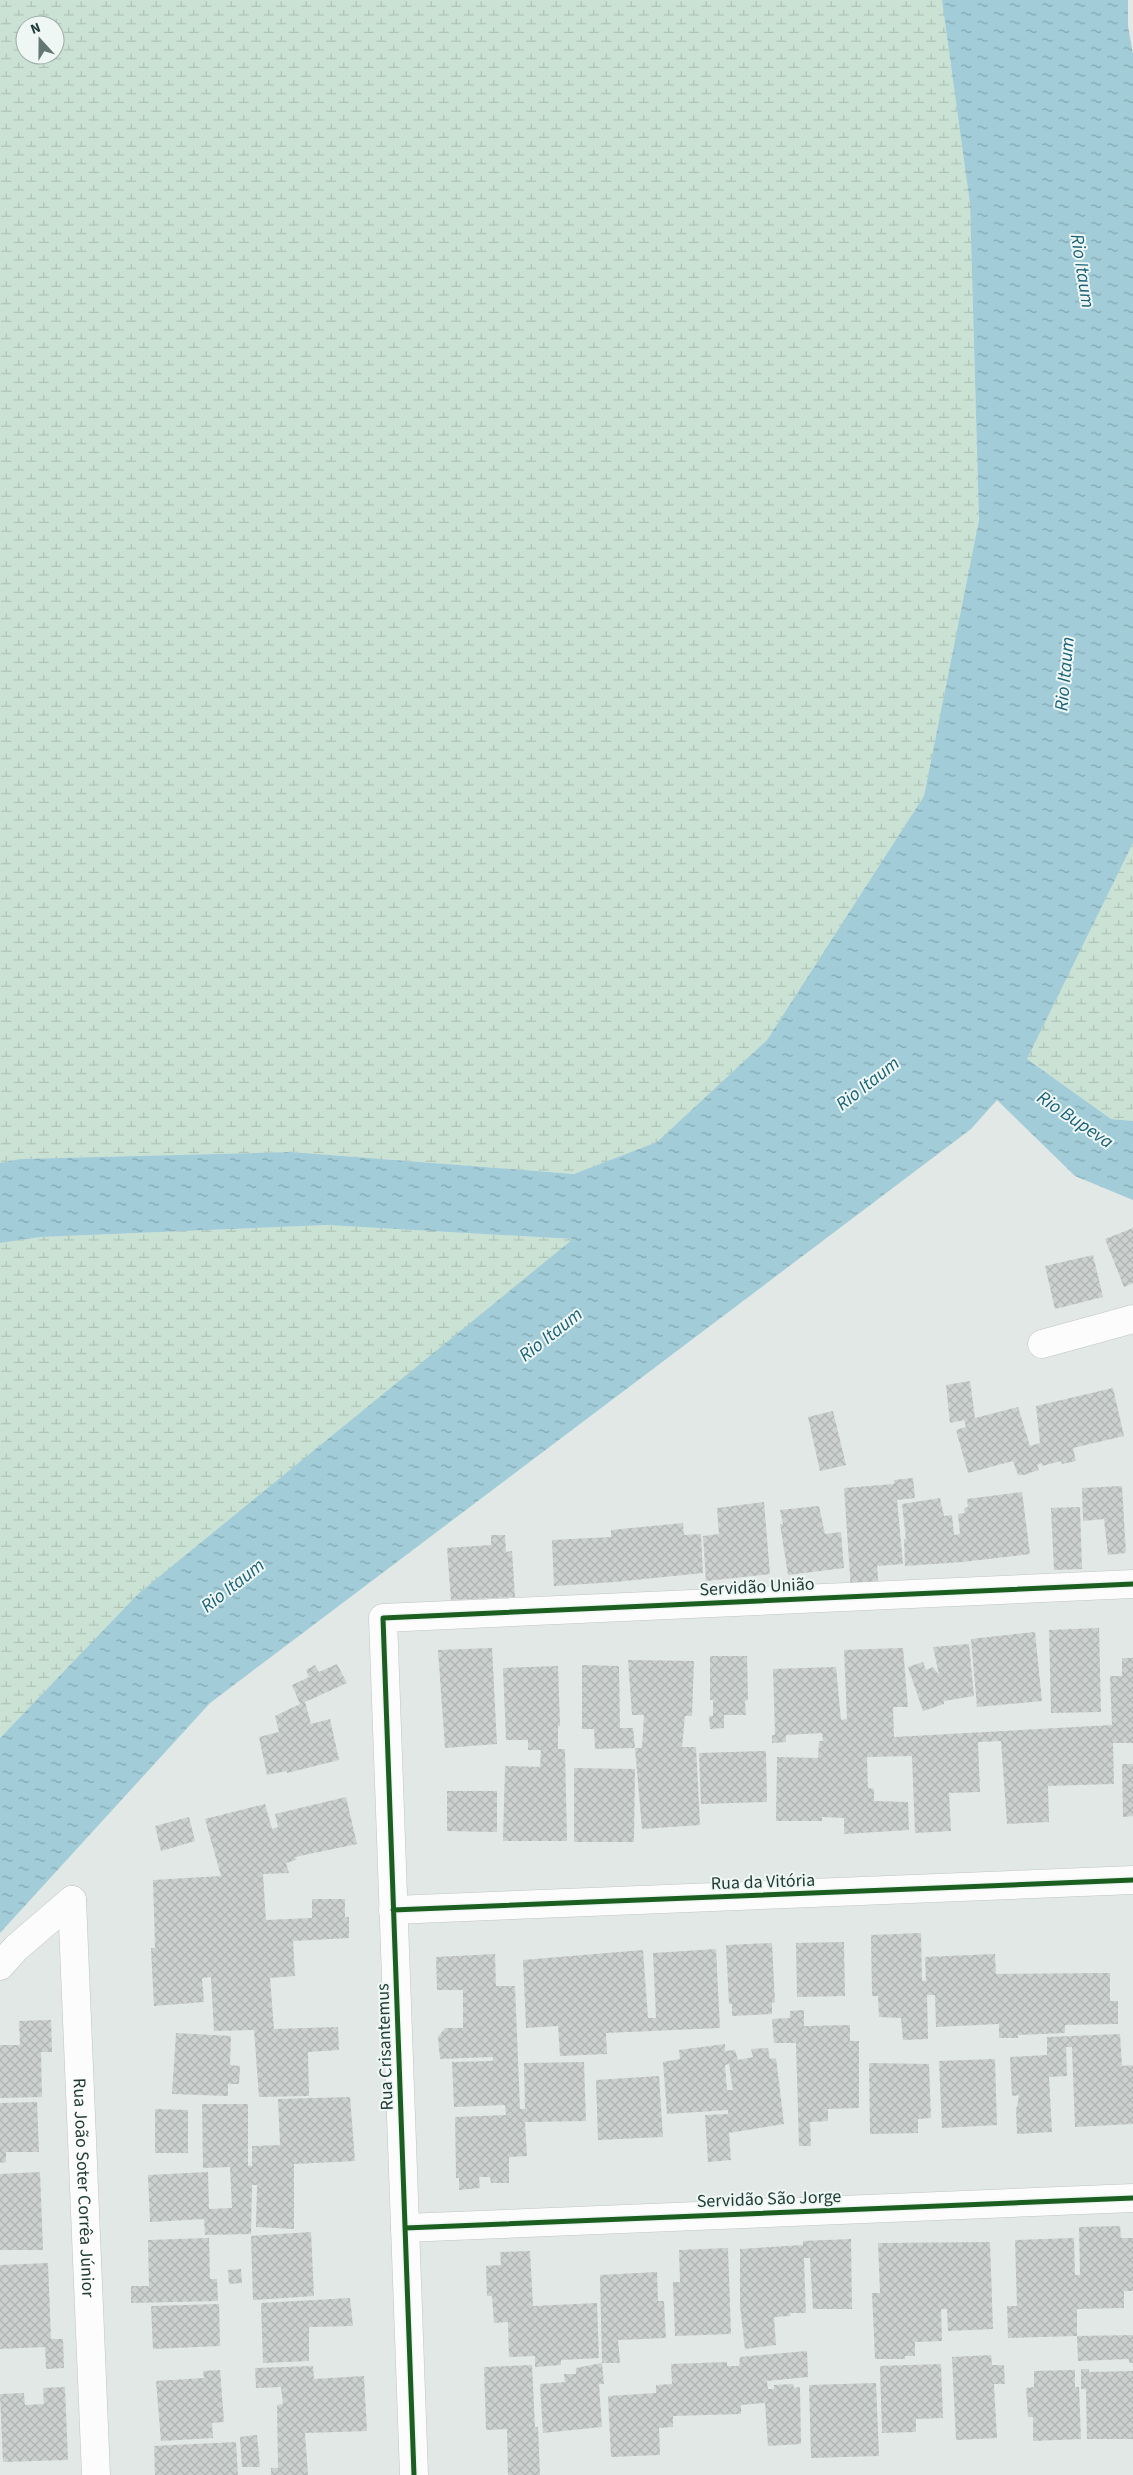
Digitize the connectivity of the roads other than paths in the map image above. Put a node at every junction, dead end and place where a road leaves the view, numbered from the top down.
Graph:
1 (1133, 1319) edge
2 (1042, 1344) dead end
3 (1133, 1584) edge
4 (383, 1618) joint
5 (1133, 1880) edge
6 (393, 1910) junction
7 (0, 1966) edge
8 (1133, 2198) edge
9 (405, 2228) junction
10 (96, 2475) edge
11 (414, 2475) edge

1 - 2 street
3 - 4 street, Servidão União
4 - 6 street, Rua Crisantemus
5 - 6 street, Rua da Vitória
6 - 9 street, Rua Crisantemus
7 - 10 street, Rua João Soter Corrêa Júnior
8 - 9 street, Servidão São Jorge
9 - 11 street, Rua Crisantemus

